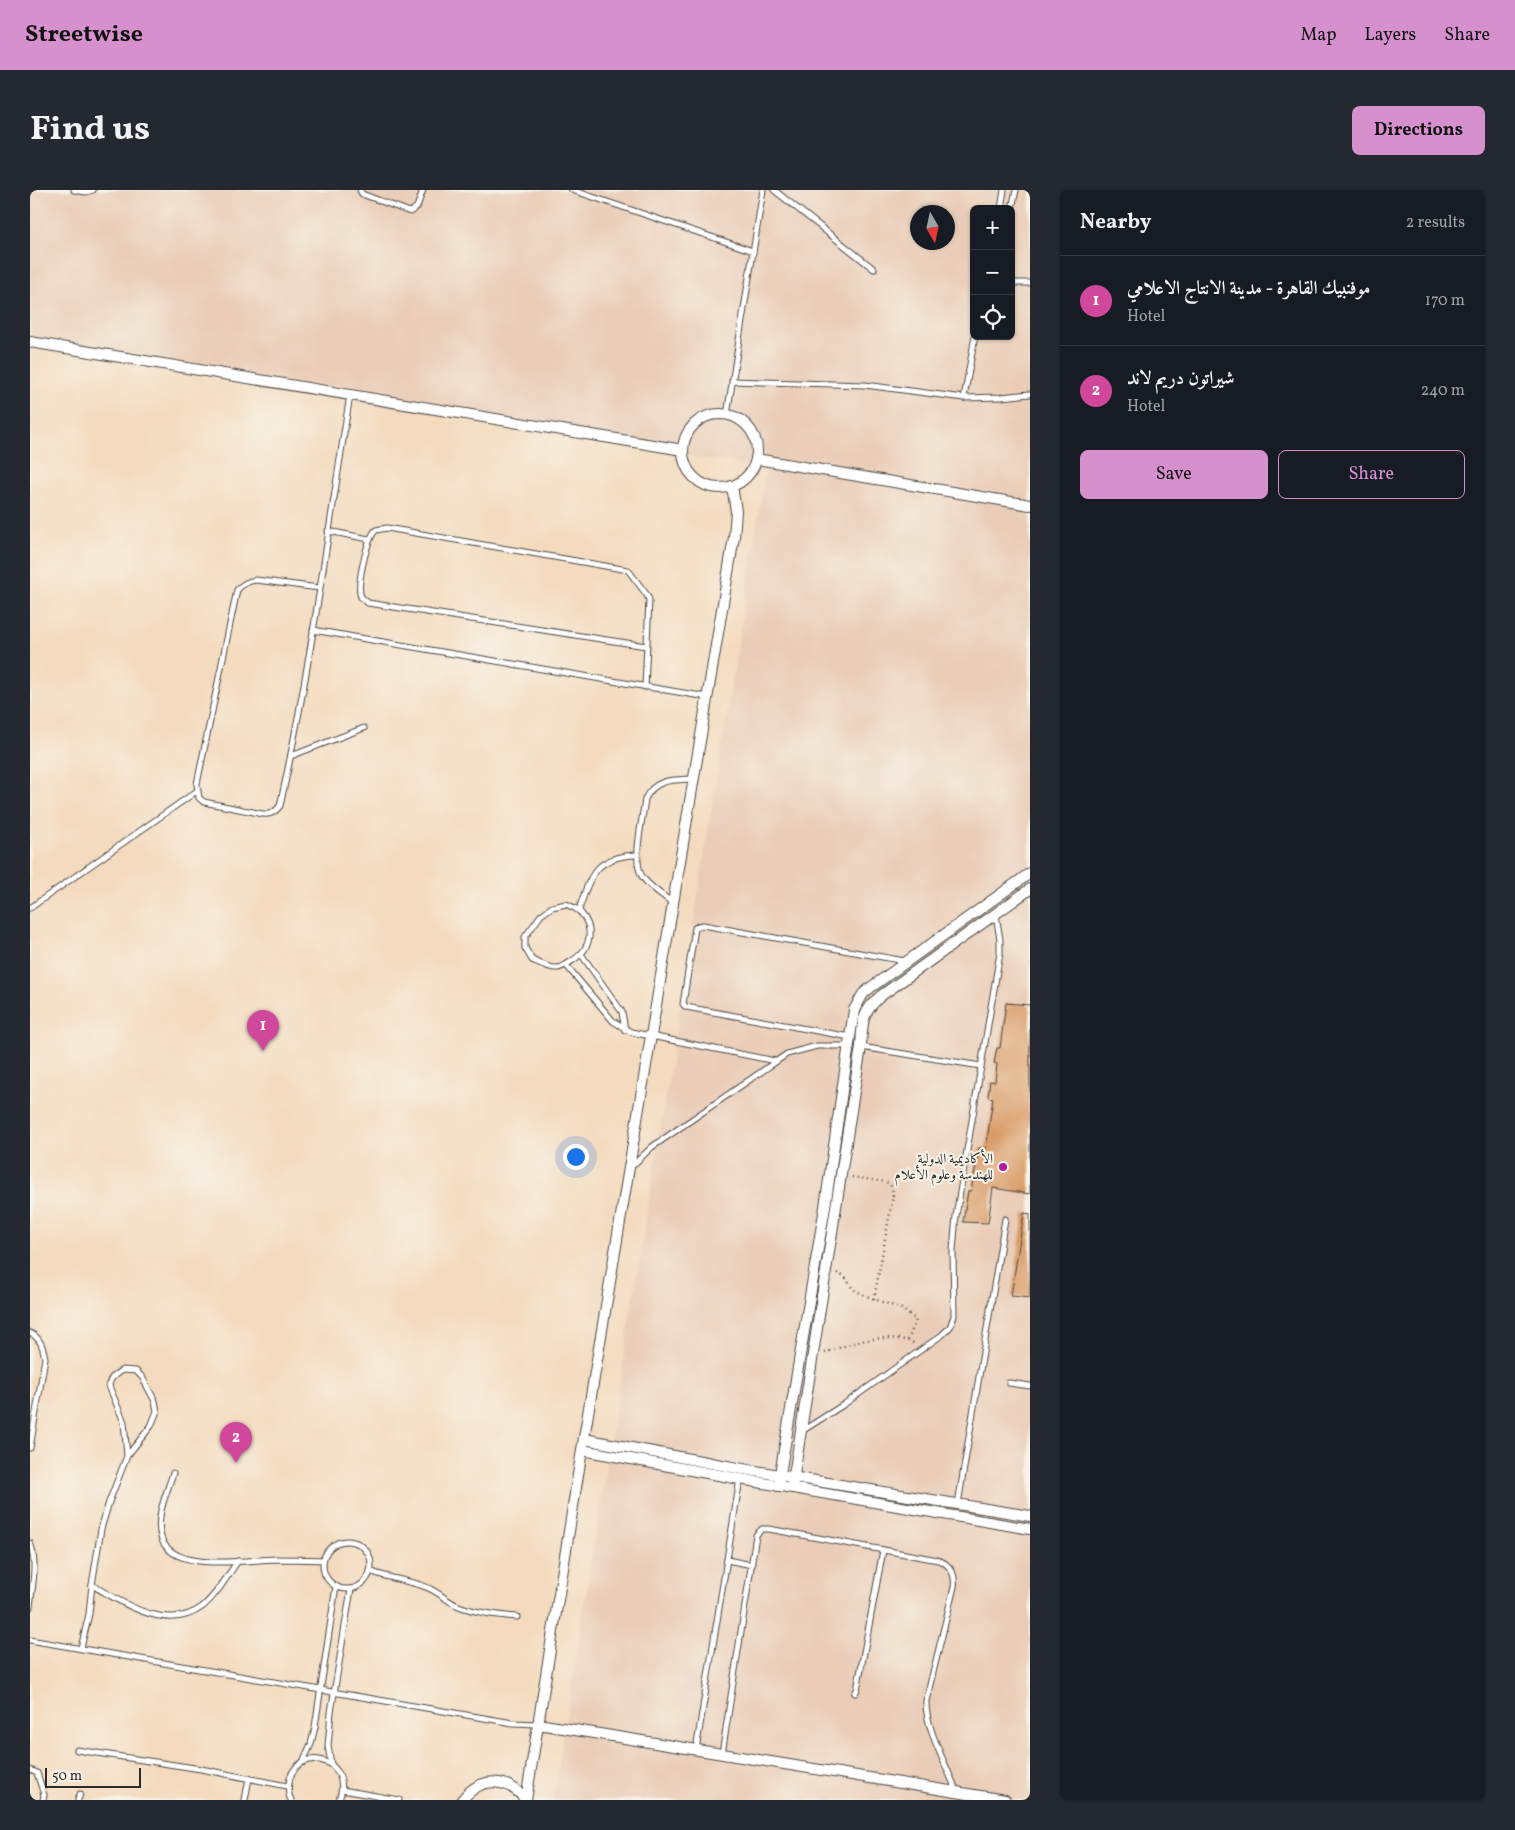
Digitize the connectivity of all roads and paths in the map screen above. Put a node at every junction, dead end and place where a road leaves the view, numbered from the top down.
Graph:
1 (74, 190) edge
2 (93, 190) edge
3 (360, 190) edge
4 (423, 190) edge
5 (572, 190) edge
6 (764, 190) edge
7 (774, 190) edge
8 (1004, 190) edge
9 (1016, 190) edge
10 (1002, 205) edge
11 (1013, 205) edge
12 (753, 251) junction
13 (874, 269) dead end
14 (1030, 282) edge
15 (1015, 283) edge
16 (975, 340) edge
17 (30, 342) edge
18 (732, 381) junction
19 (1030, 394) edge
20 (350, 395) junction
21 (964, 398) junction
22 (727, 415) junction
23 (683, 450) junction
24 (756, 460) junction
25 (732, 486) junction
26 (1030, 504) edge
27 (328, 531) junction
28 (369, 539) junction
29 (319, 588) junction
30 (313, 630) junction
31 (646, 646) junction
32 (645, 686) junction
33 (707, 697) junction
34 (364, 728) dead end
35 (291, 756) junction
36 (694, 779) junction
37 (197, 791) junction
38 (637, 855) junction
39 (1030, 873) edge
40 (1030, 889) edge
41 (673, 903) junction
42 (985, 906) junction
43 (30, 908) edge
44 (579, 910) junction
45 (996, 914) junction
46 (582, 954) junction
47 (908, 962) junction
48 (566, 965) junction
49 (625, 1030) junction
50 (651, 1037) junction
51 (849, 1041) junction
52 (861, 1047) junction
53 (774, 1061) junction
54 (981, 1066) junction
55 (629, 1168) junction
56 (841, 1176) junction
57 (1005, 1219) dead end
58 (826, 1268) junction
59 (874, 1299) junction
60 (30, 1333) edge
61 (908, 1340) junction
62 (924, 1348) junction
63 (813, 1357) junction
64 (1009, 1383) dead end
65 (1030, 1386) edge
66 (787, 1429) junction
67 (801, 1431) junction
68 (584, 1439) junction
69 (30, 1448) edge
70 (582, 1450) junction
71 (127, 1456) junction
72 (173, 1473) dead end
73 (742, 1474) junction
74 (780, 1475) junction
75 (794, 1477) junction
76 (778, 1486) junction
77 (792, 1488) junction
78 (958, 1504) junction
79 (956, 1516) junction
80 (1030, 1516) edge
81 (1030, 1528) edge
82 (30, 1543) edge
83 (883, 1550) junction
84 (324, 1560) junction
85 (727, 1560) junction
86 (238, 1561) junction
87 (752, 1565) junction
88 (370, 1571) junction
89 (92, 1585) junction
90 (336, 1586) junction
91 (351, 1589) junction
92 (30, 1607) edge
93 (517, 1617) dead end
94 (30, 1640) edge
95 (81, 1648) junction
96 (320, 1690) junction
97 (334, 1692) junction
98 (855, 1693) dead end
99 (538, 1724) junction
100 (77, 1750) dead end
101 (696, 1750) junction
102 (722, 1754) junction
103 (303, 1762) junction
104 (331, 1764) junction
105 (30, 1770) edge
106 (249, 1778) junction
107 (288, 1786) junction
108 (342, 1790) junction
109 (957, 1792) junction
110 (43, 1800) edge
111 (245, 1800) edge
112 (292, 1800) edge
113 (339, 1800) edge
114 (399, 1800) edge
115 (462, 1800) edge
116 (526, 1800) edge
117 (1005, 1800) edge

1 - 2 lane
3 - 4 lane
5 - 12 lane
6 - 12 lane
7 - 13 lane
8 - 10 lane
9 - 11 lane
12 - 18 lane
14 - 15 lane
16 - 21 lane
17 - 20 street
18 - 21 lane
18 - 22 lane
19 - 21 lane
20 - 23 street
20 - 27 lane
22 - 23 street
22 - 24 street
23 - 25 street
24 - 25 street
24 - 26 street
25 - 33 street
27 - 28 lane
27 - 29 lane
28 - 31 lane
28 - 31 lane
29 - 30 lane
29 - 37 lane
30 - 32 lane
30 - 35 lane
31 - 32 lane
32 - 33 lane
33 - 36 street
34 - 35 lane
35 - 37 lane
36 - 38 lane
36 - 41 street
37 - 43 lane
38 - 41 lane
38 - 44 lane
39 - 42 street
40 - 45 street
41 - 50 street
42 - 45 street
42 - 47 street
44 - 46 lane
44 - 48 lane
45 - 52 street
45 - 54 lane
46 - 48 lane
46 - 49 lane
47 - 51 street
47 - 51 lane
48 - 49 lane
49 - 50 lane
50 - 53 lane
50 - 55 street
51 - 52 street
51 - 53 lane
51 - 66 street
52 - 54 lane
52 - 56 street
53 - 55 lane
54 - 62 lane
55 - 68 street
56 - 58 street
56 - 59 path
57 - 78 lane
58 - 59 path
58 - 63 street
59 - 61 path
60 - 69 lane
61 - 62 path
61 - 63 path
62 - 67 lane
63 - 67 street
64 - 65 lane
66 - 67 street
66 - 74 street
67 - 75 street
68 - 70 street
68 - 73 street
70 - 73 street
70 - 99 street
71 - 71 lane
71 - 89 lane
72 - 86 lane
73 - 74 street
73 - 76 street
73 - 85 lane
74 - 75 street
74 - 76 street
75 - 77 street
75 - 78 street
76 - 77 street
77 - 79 street
78 - 79 street
78 - 80 street
79 - 81 street
82 - 92 lane
83 - 87 lane
83 - 98 lane
83 - 109 lane
84 - 86 lane
84 - 88 lane
84 - 90 lane
85 - 87 lane
85 - 101 lane
86 - 89 lane
87 - 102 lane
88 - 91 lane
88 - 93 lane
89 - 95 lane
90 - 91 lane
90 - 96 lane
91 - 97 lane
94 - 95 lane
95 - 96 lane
96 - 97 lane
96 - 103 lane
97 - 99 lane
97 - 104 lane
99 - 101 street
99 - 116 street
100 - 106 lane
101 - 102 street
102 - 109 street
103 - 104 lane
103 - 107 lane
104 - 108 lane
105 - 110 lane
106 - 107 lane
106 - 111 lane
107 - 112 lane
108 - 113 lane
108 - 114 lane
109 - 117 street
115 - 116 street

